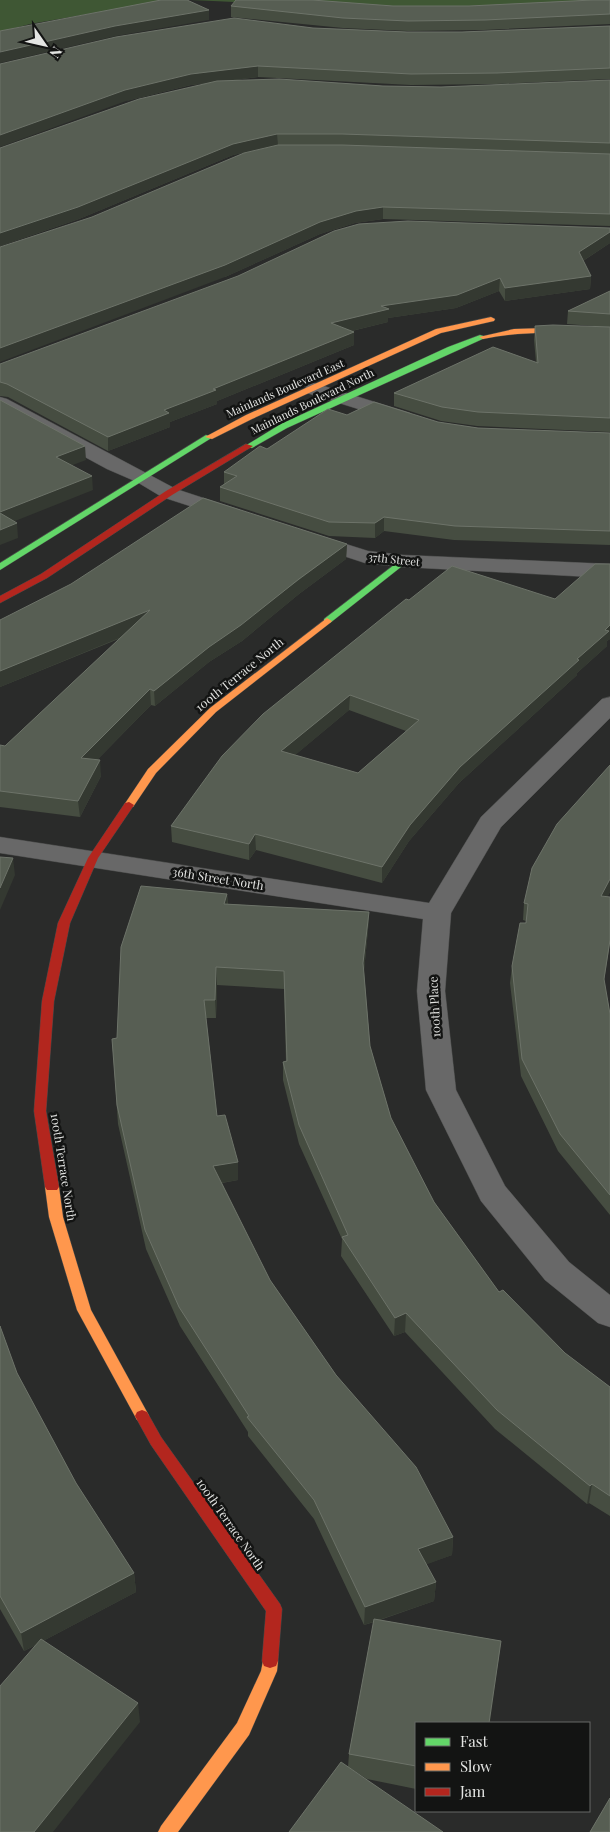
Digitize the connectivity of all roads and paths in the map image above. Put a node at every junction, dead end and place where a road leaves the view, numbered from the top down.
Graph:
1 (506, 317) dead end
2 (610, 334) edge
3 (314, 389) junction
4 (342, 398) junction
5 (0, 403) edge
6 (421, 422) edge
7 (144, 478) junction
8 (170, 493) junction
9 (253, 520) edge
10 (291, 533) edge
11 (403, 561) junction
12 (0, 567) edge
13 (610, 571) edge
14 (0, 600) edge
15 (610, 704) edge
16 (0, 845) edge
17 (92, 858) junction
18 (437, 913) junction
19 (610, 1314) edge
20 (168, 1832) edge

1 - 3 street, Mainlands Boulevard East
2 - 4 street, Mainlands Boulevard North
3 - 4 street
3 - 7 street, Mainlands Boulevard East
4 - 6 street
4 - 8 street, Mainlands Boulevard North
5 - 7 street
7 - 8 street
7 - 12 street, Mainlands Boulevard East
8 - 9 street
8 - 14 street, Mainlands Boulevard North
10 - 11 street, 37th Street
11 - 13 street, 37th Street
11 - 17 street, 100th Terrace North
15 - 18 street, 100th Place
16 - 17 street, 36th Street North
17 - 18 street, 36th Street North
17 - 20 street, 100th Terrace North
18 - 19 street, 100th Place

